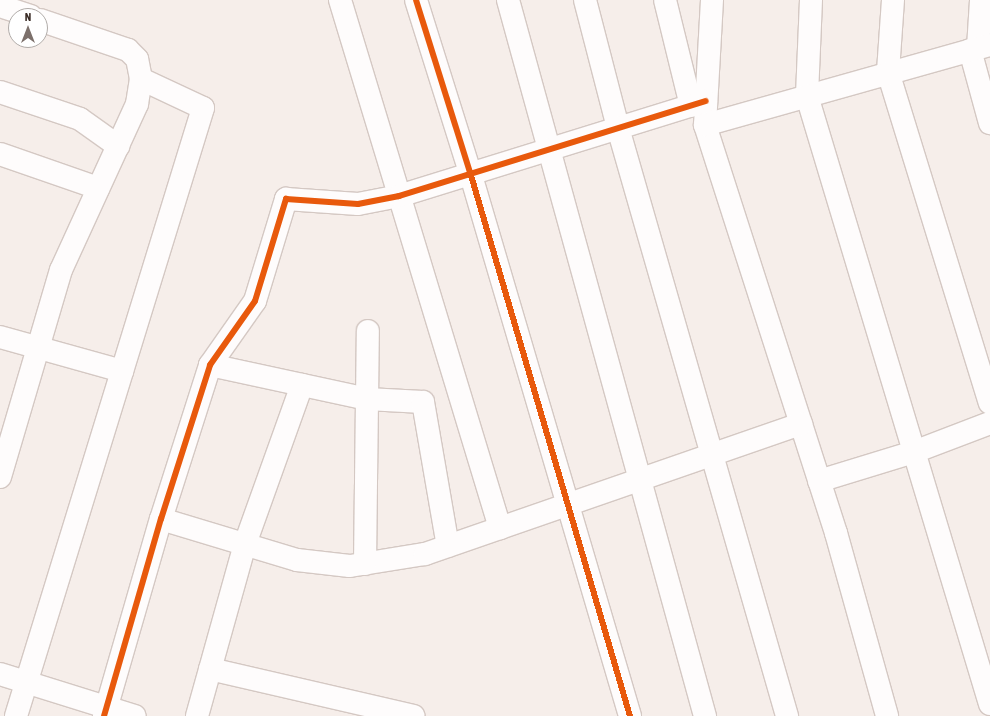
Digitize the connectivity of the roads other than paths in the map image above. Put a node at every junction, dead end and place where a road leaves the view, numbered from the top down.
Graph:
1 (340, 0) edge
2 (416, 0) edge
3 (508, 0) edge
4 (584, 0) edge
5 (665, 0) edge
6 (712, 0) edge
7 (811, 0) edge
8 (893, 0) edge
9 (980, 0) edge
10 (48, 23) edge
11 (980, 48) edge
12 (888, 72) junction
13 (141, 79) junction
14 (0, 92) edge
15 (807, 96) junction
16 (698, 104) junction
17 (990, 123) edge
18 (705, 125) junction
19 (618, 128) junction
20 (118, 146) junction
21 (549, 149) junction
22 (0, 154) edge
23 (470, 172) junction
24 (98, 188) junction
25 (399, 196) junction
26 (368, 331) dead end
27 (0, 337) edge
28 (38, 348) junction
29 (210, 366) junction
30 (122, 371) junction
31 (302, 385) junction
32 (367, 399) junction
33 (990, 403) edge
34 (990, 423) edge
35 (801, 424) junction
36 (914, 452) junction
37 (712, 455) junction
38 (0, 477) edge
39 (640, 480) junction
40 (820, 481) junction
41 (567, 505) junction
42 (161, 519) junction
43 (500, 528) junction
44 (245, 544) junction
45 (448, 546) junction
46 (365, 564) junction
47 (984, 664) edge
48 (210, 669) junction
49 (0, 674) edge
50 (26, 682) junction
51 (990, 704) edge
52 (105, 712) edge
53 (16, 716) edge
54 (135, 716) edge
55 (197, 716) edge
56 (414, 716) edge
57 (630, 716) edge
58 (705, 716) edge
59 (787, 716) edge
60 (887, 716) edge

1 - 25 street
2 - 23 street
3 - 21 street
4 - 19 street
5 - 16 street
6 - 16 street
7 - 15 street
8 - 12 street
9 - 11 street
10 - 13 street
11 - 12 street
11 - 17 street
12 - 15 street
12 - 33 street
13 - 20 street
13 - 30 street
14 - 20 street
15 - 18 street
15 - 36 street
16 - 18 street
16 - 19 street
18 - 35 street
19 - 21 street
19 - 37 street
20 - 24 street
21 - 23 street
21 - 39 street
22 - 24 street
23 - 25 street
23 - 41 street
24 - 28 street
25 - 29 street
25 - 43 street
26 - 32 street
27 - 28 street
28 - 30 street
28 - 38 street
29 - 31 street
29 - 42 street
30 - 50 street
31 - 32 street
31 - 44 street
32 - 45 street
32 - 46 street
34 - 36 street
35 - 37 street
35 - 40 street
36 - 40 street
36 - 47 street
37 - 39 street
37 - 59 street
39 - 41 street
39 - 58 street
40 - 60 street
41 - 43 street
41 - 57 street
42 - 44 street
42 - 52 street
43 - 45 street
44 - 46 street
44 - 48 street
45 - 46 street
47 - 51 street
48 - 55 street
48 - 56 street
49 - 50 street
50 - 52 street
50 - 53 street
52 - 54 street

